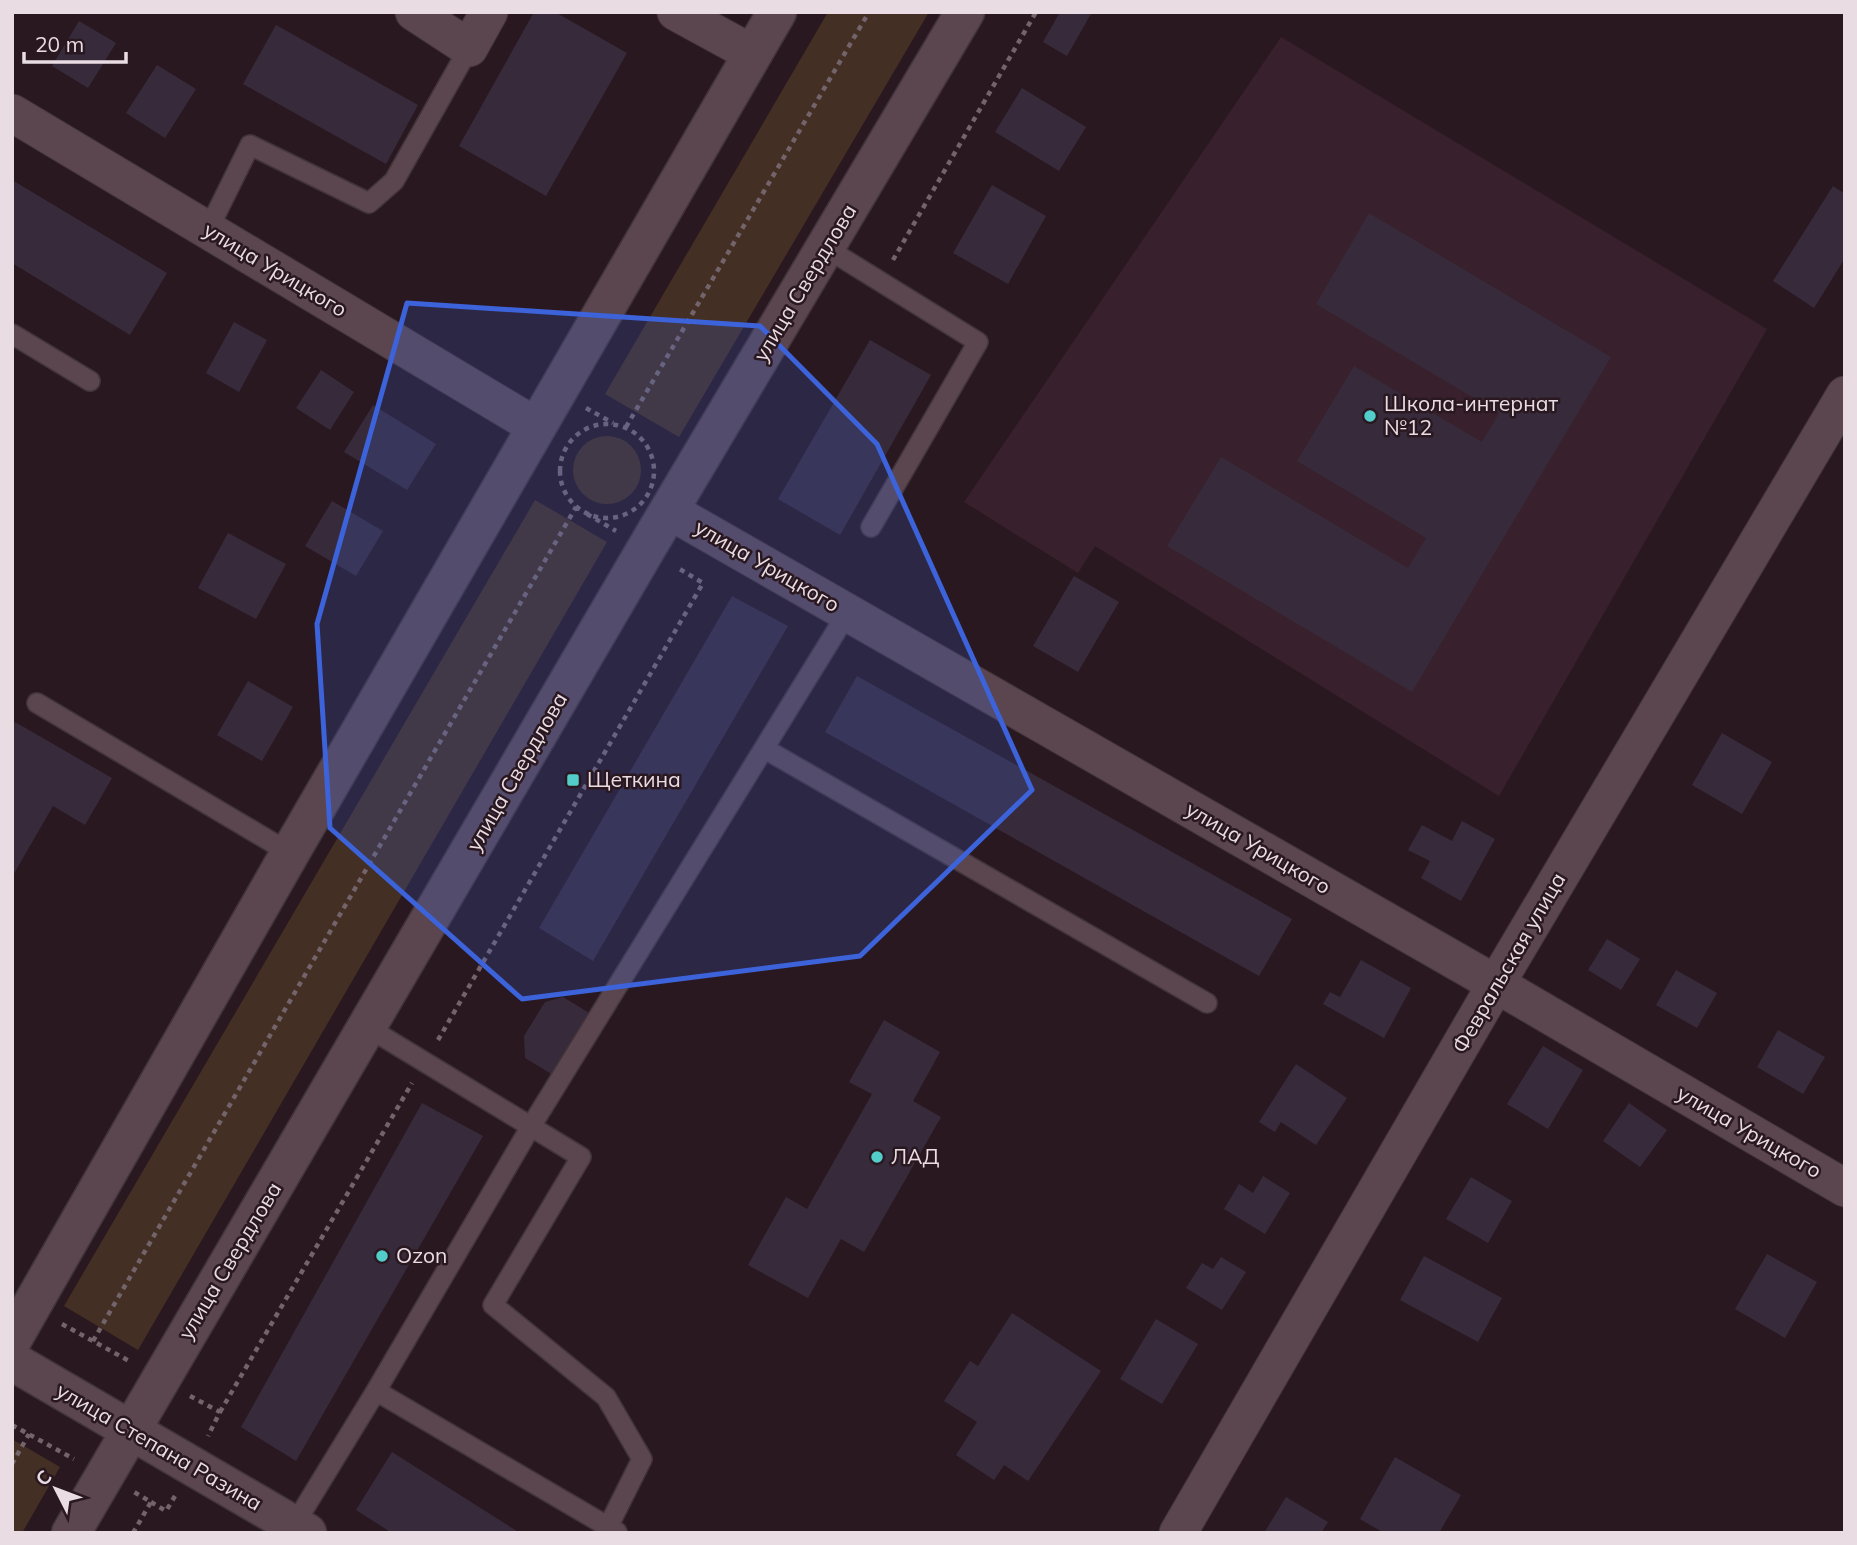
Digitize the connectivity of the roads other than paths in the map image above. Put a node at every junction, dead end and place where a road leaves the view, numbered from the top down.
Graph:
1 (414, 12) edge
2 (489, 12) edge
3 (676, 12) edge
4 (777, 12) edge
5 (965, 12) edge
6 (469, 48) junction
7 (753, 54) junction
8 (12, 113) edge
9 (208, 230) junction
10 (826, 248) junction
11 (12, 334) edge
12 (90, 381) dead end
13 (1845, 396) edge
14 (537, 427) junction
15 (670, 511) junction
16 (871, 527) dead end
17 (848, 612) junction
18 (37, 703) dead end
19 (765, 750) junction
20 (290, 853) junction
21 (1496, 985) junction
22 (1207, 1003) dead end
23 (368, 1027) junction
24 (530, 1128) junction
25 (1845, 1188) edge
26 (12, 1340) edge
27 (12, 1361) edge
28 (376, 1391) junction
29 (129, 1431) junction
30 (297, 1530) edge
31 (613, 1530) edge
32 (71, 1533) edge
33 (1178, 1533) edge

1 - 6 street
2 - 6 street
3 - 7 street
4 - 7 main road
5 - 10 main road, улица Свердлова
6 - 9 lane
7 - 14 main road
8 - 9 street, улица Урицкого
9 - 14 street, улица Урицкого
10 - 15 main road, улица Свердлова
10 - 16 lane
11 - 12 lane
13 - 21 street, Февральская улица
14 - 20 main road
15 - 17 street, улица Урицкого
15 - 23 main road, улица Свердлова
17 - 19 lane
17 - 21 street, улица Урицкого
18 - 20 lane
19 - 22 lane
19 - 24 lane
20 - 26 main road
21 - 25 street, улица Урицкого
21 - 33 street, Февральская улица
23 - 24 lane
23 - 29 main road, улица Свердлова
24 - 28 lane
24 - 31 lane
27 - 29 main road, улица Степана Разина
28 - 30 lane
28 - 31 lane
29 - 30 main road, улица Степана Разина
29 - 32 main road, улица Свердлова

